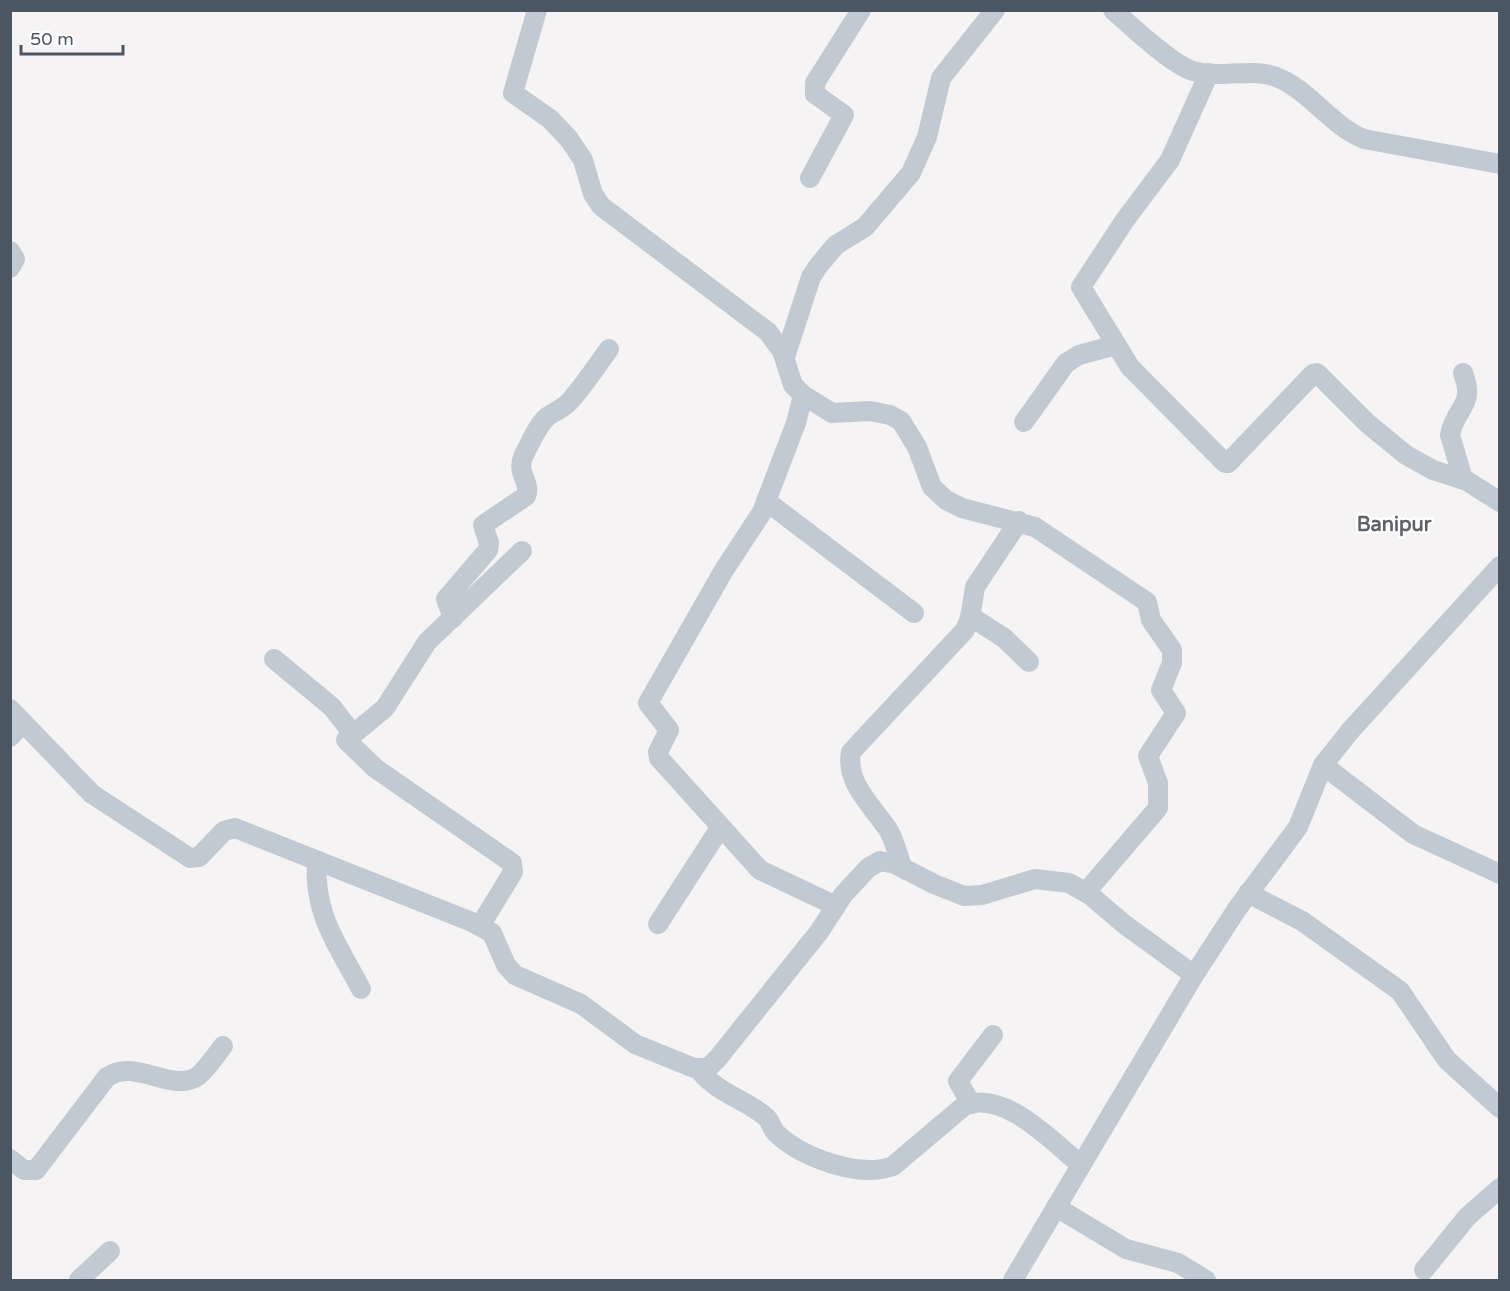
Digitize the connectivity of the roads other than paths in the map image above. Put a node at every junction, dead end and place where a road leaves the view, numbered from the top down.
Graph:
1 (537, 10) edge
2 (861, 10) edge
3 (994, 10) edge
4 (1113, 10) edge
5 (1209, 73) junction
6 (1500, 164) edge
7 (810, 178) dead end
8 (10, 251) edge
9 (10, 268) edge
10 (1116, 345) junction
11 (609, 349) dead end
12 (784, 357) junction
13 (1463, 373) dead end
14 (803, 395) junction
15 (1024, 422) dead end
16 (1463, 479) junction
17 (766, 501) junction
18 (1500, 502) edge
19 (1019, 521) junction
20 (522, 551) dead end
21 (1500, 566) edge
22 (914, 613) dead end
23 (970, 616) junction
24 (453, 618) junction
25 (274, 659) dead end
26 (1029, 662) dead end
27 (15, 723) edge
28 (352, 733) junction
29 (1323, 765) junction
30 (720, 828) junction
31 (317, 861) junction
32 (902, 867) junction
33 (1500, 874) edge
34 (1086, 892) junction
35 (1248, 893) junction
36 (836, 906) junction
37 (658, 924) dead end
38 (480, 926) junction
39 (1194, 975) junction
40 (361, 989) dead end
41 (993, 1035) dead end
42 (223, 1047) dead end
43 (698, 1068) junction
44 (971, 1104) junction
45 (1500, 1108) edge
46 (10, 1159) edge
47 (1081, 1165) junction
48 (1500, 1188) edge
49 (1056, 1207) junction
50 (111, 1251) dead end
51 (1424, 1270) dead end
52 (79, 1281) edge
53 (1013, 1281) edge
54 (1206, 1281) edge

1 - 12 street
2 - 7 street
3 - 12 street
4 - 5 street
5 - 6 street
5 - 10 street
8 - 9 street
10 - 15 street
10 - 16 street
11 - 24 street
12 - 14 street
13 - 16 street
14 - 17 street
14 - 19 street
16 - 18 street
17 - 22 street
17 - 30 street
19 - 23 street
19 - 34 street
20 - 24 street
21 - 29 street
23 - 26 street
23 - 32 street
24 - 28 street
25 - 28 street
27 - 31 street
28 - 38 street
29 - 33 street
29 - 35 street
30 - 36 street
30 - 37 street
31 - 38 street
31 - 40 street
32 - 34 street
32 - 36 street
34 - 39 street
35 - 39 street
35 - 45 street
36 - 43 street
38 - 43 street
39 - 47 street
41 - 44 street
42 - 46 street
43 - 44 street
44 - 47 street
47 - 49 street
48 - 51 street
49 - 53 street
49 - 54 street
50 - 52 street

